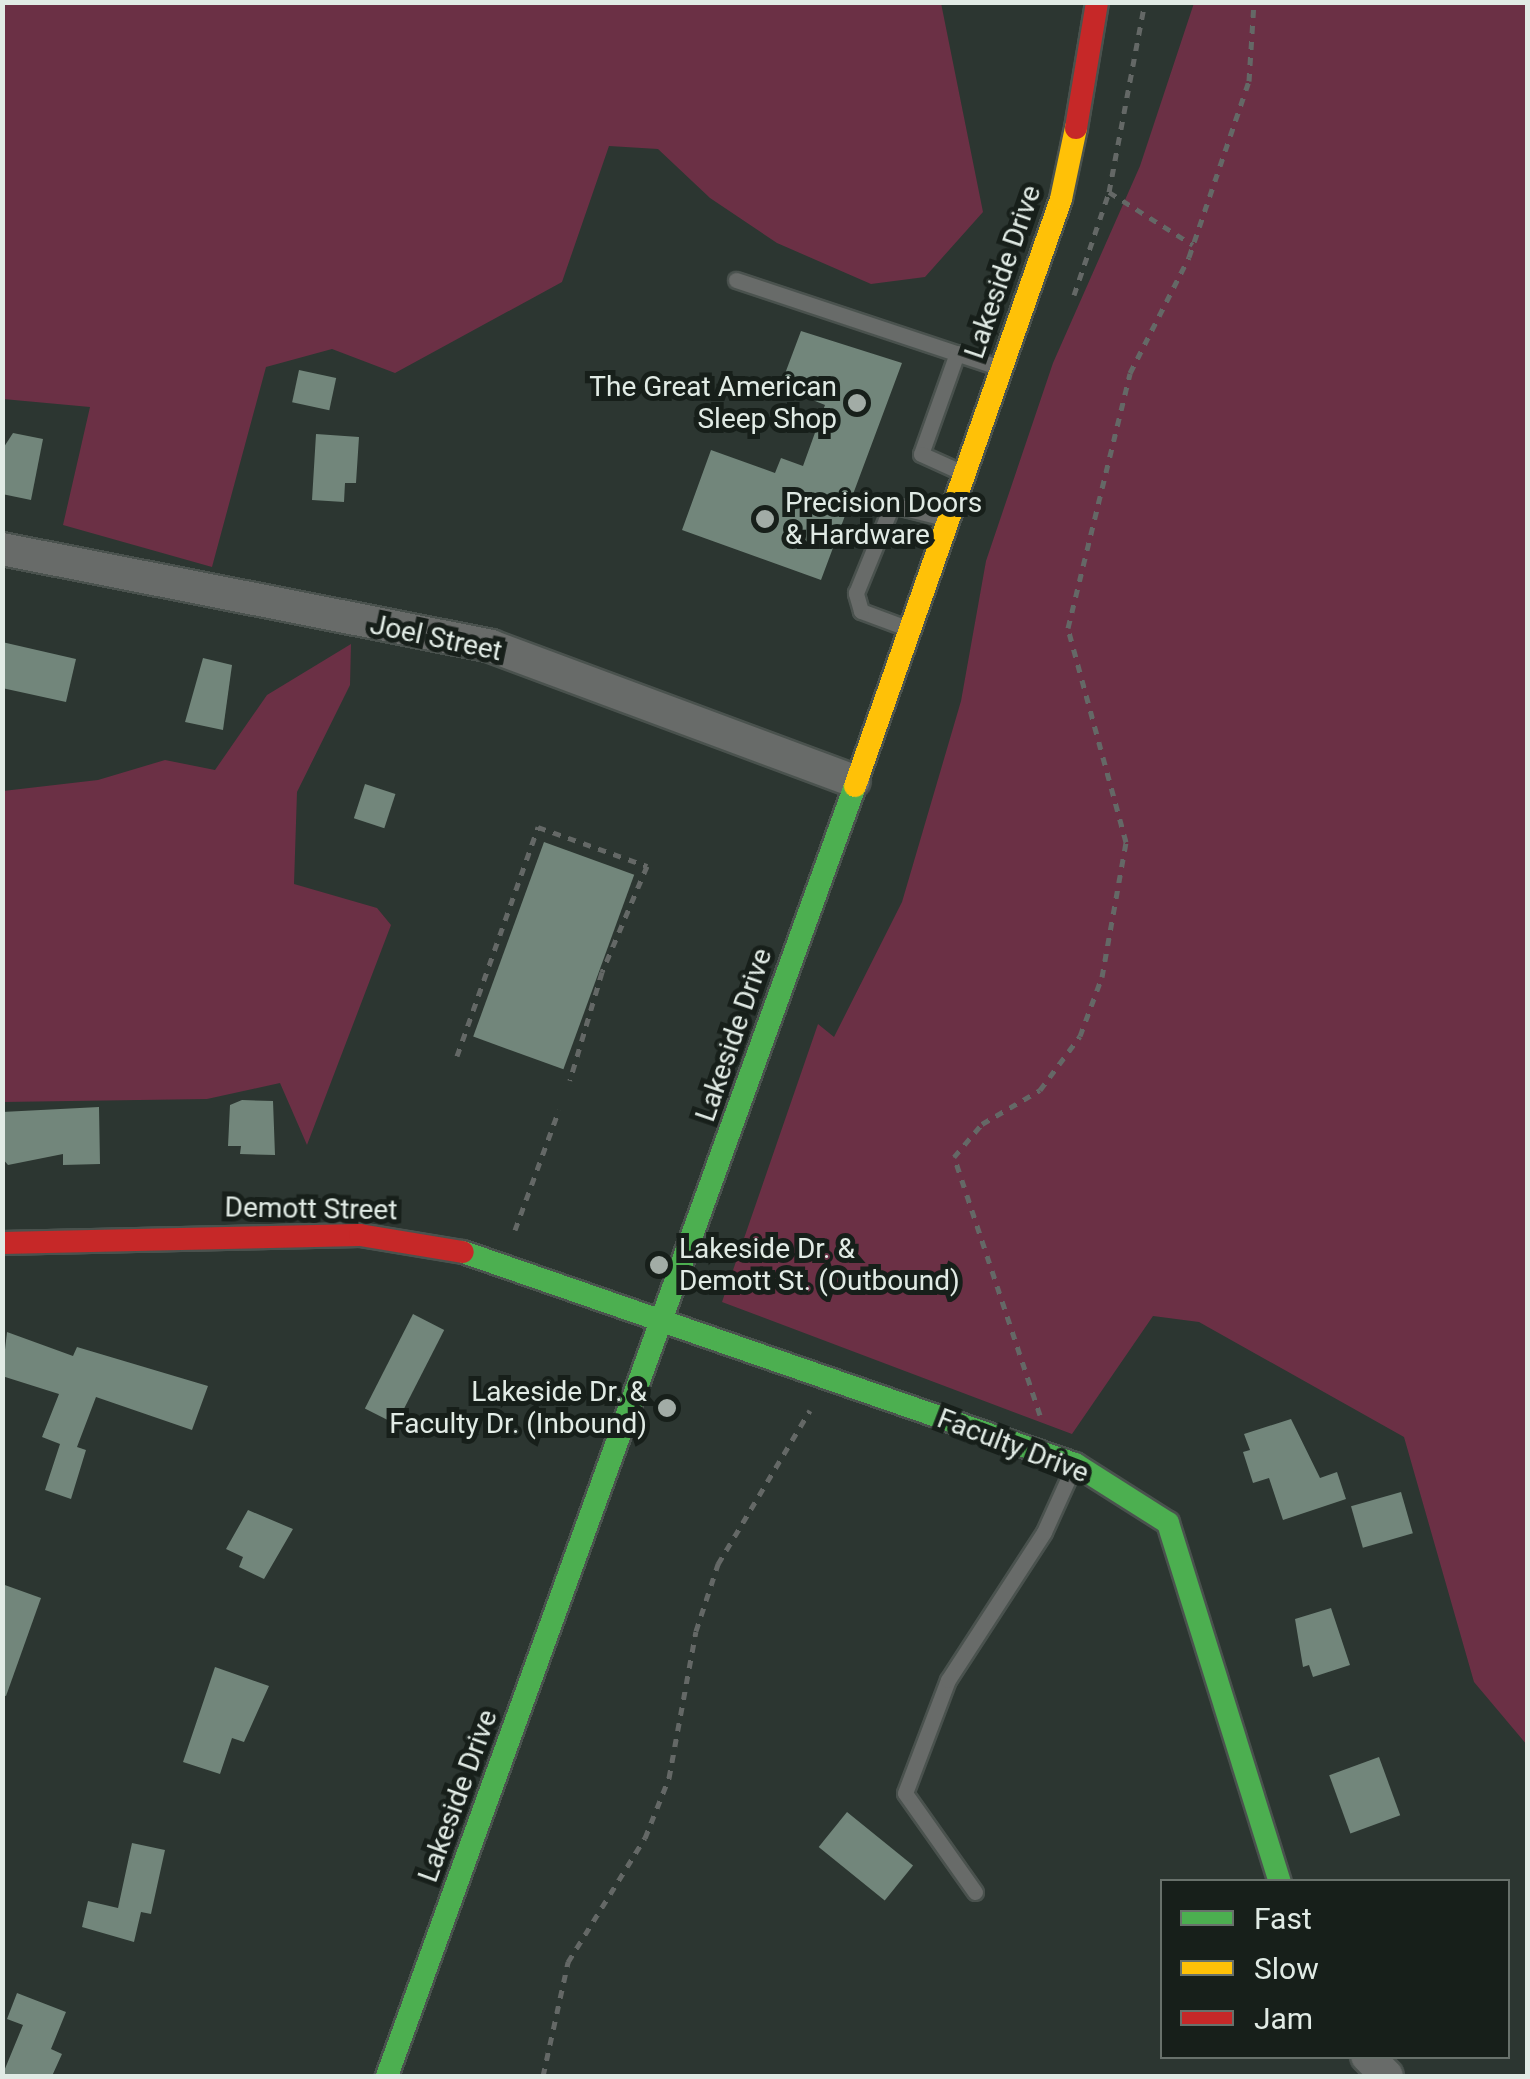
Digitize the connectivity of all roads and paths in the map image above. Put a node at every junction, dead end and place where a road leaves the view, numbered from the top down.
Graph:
1 (1096, 2) edge
2 (1254, 2) edge
3 (1109, 192) dead end
4 (1193, 246) junction
5 (736, 280) dead end
6 (957, 353) junction
7 (1002, 369) junction
8 (964, 473) junction
9 (948, 518) junction
10 (2, 550) edge
11 (908, 628) junction
12 (854, 782) junction
13 (457, 1056) dead end
14 (570, 1080) dead end
15 (559, 1110) dead end
16 (2, 1243) edge
17 (509, 1247) dead end
18 (666, 1320) junction
19 (818, 1397) dead end
20 (1045, 1429) dead end
21 (1075, 1464) junction
22 (1279, 1879) edge
23 (975, 1892) dead end
24 (387, 2076) edge
25 (543, 2076) edge

1 - 7 main road, Lakeside Drive
2 - 4 path
3 - 4 path
4 - 20 path
5 - 6 lane
6 - 7 lane
6 - 8 lane
7 - 8 main road, Lakeside Drive
8 - 9 main road, Lakeside Drive
9 - 11 main road, Lakeside Drive
9 - 11 lane
10 - 12 street, Joel Street
11 - 12 main road, Lakeside Drive
12 - 18 main road, Lakeside Drive
13 - 14 path
15 - 17 path
16 - 18 main road, Demott Street
18 - 21 main road, Faculty Drive
18 - 24 main road, Lakeside Drive
19 - 25 path
21 - 22 main road, Faculty Drive
21 - 23 lane

